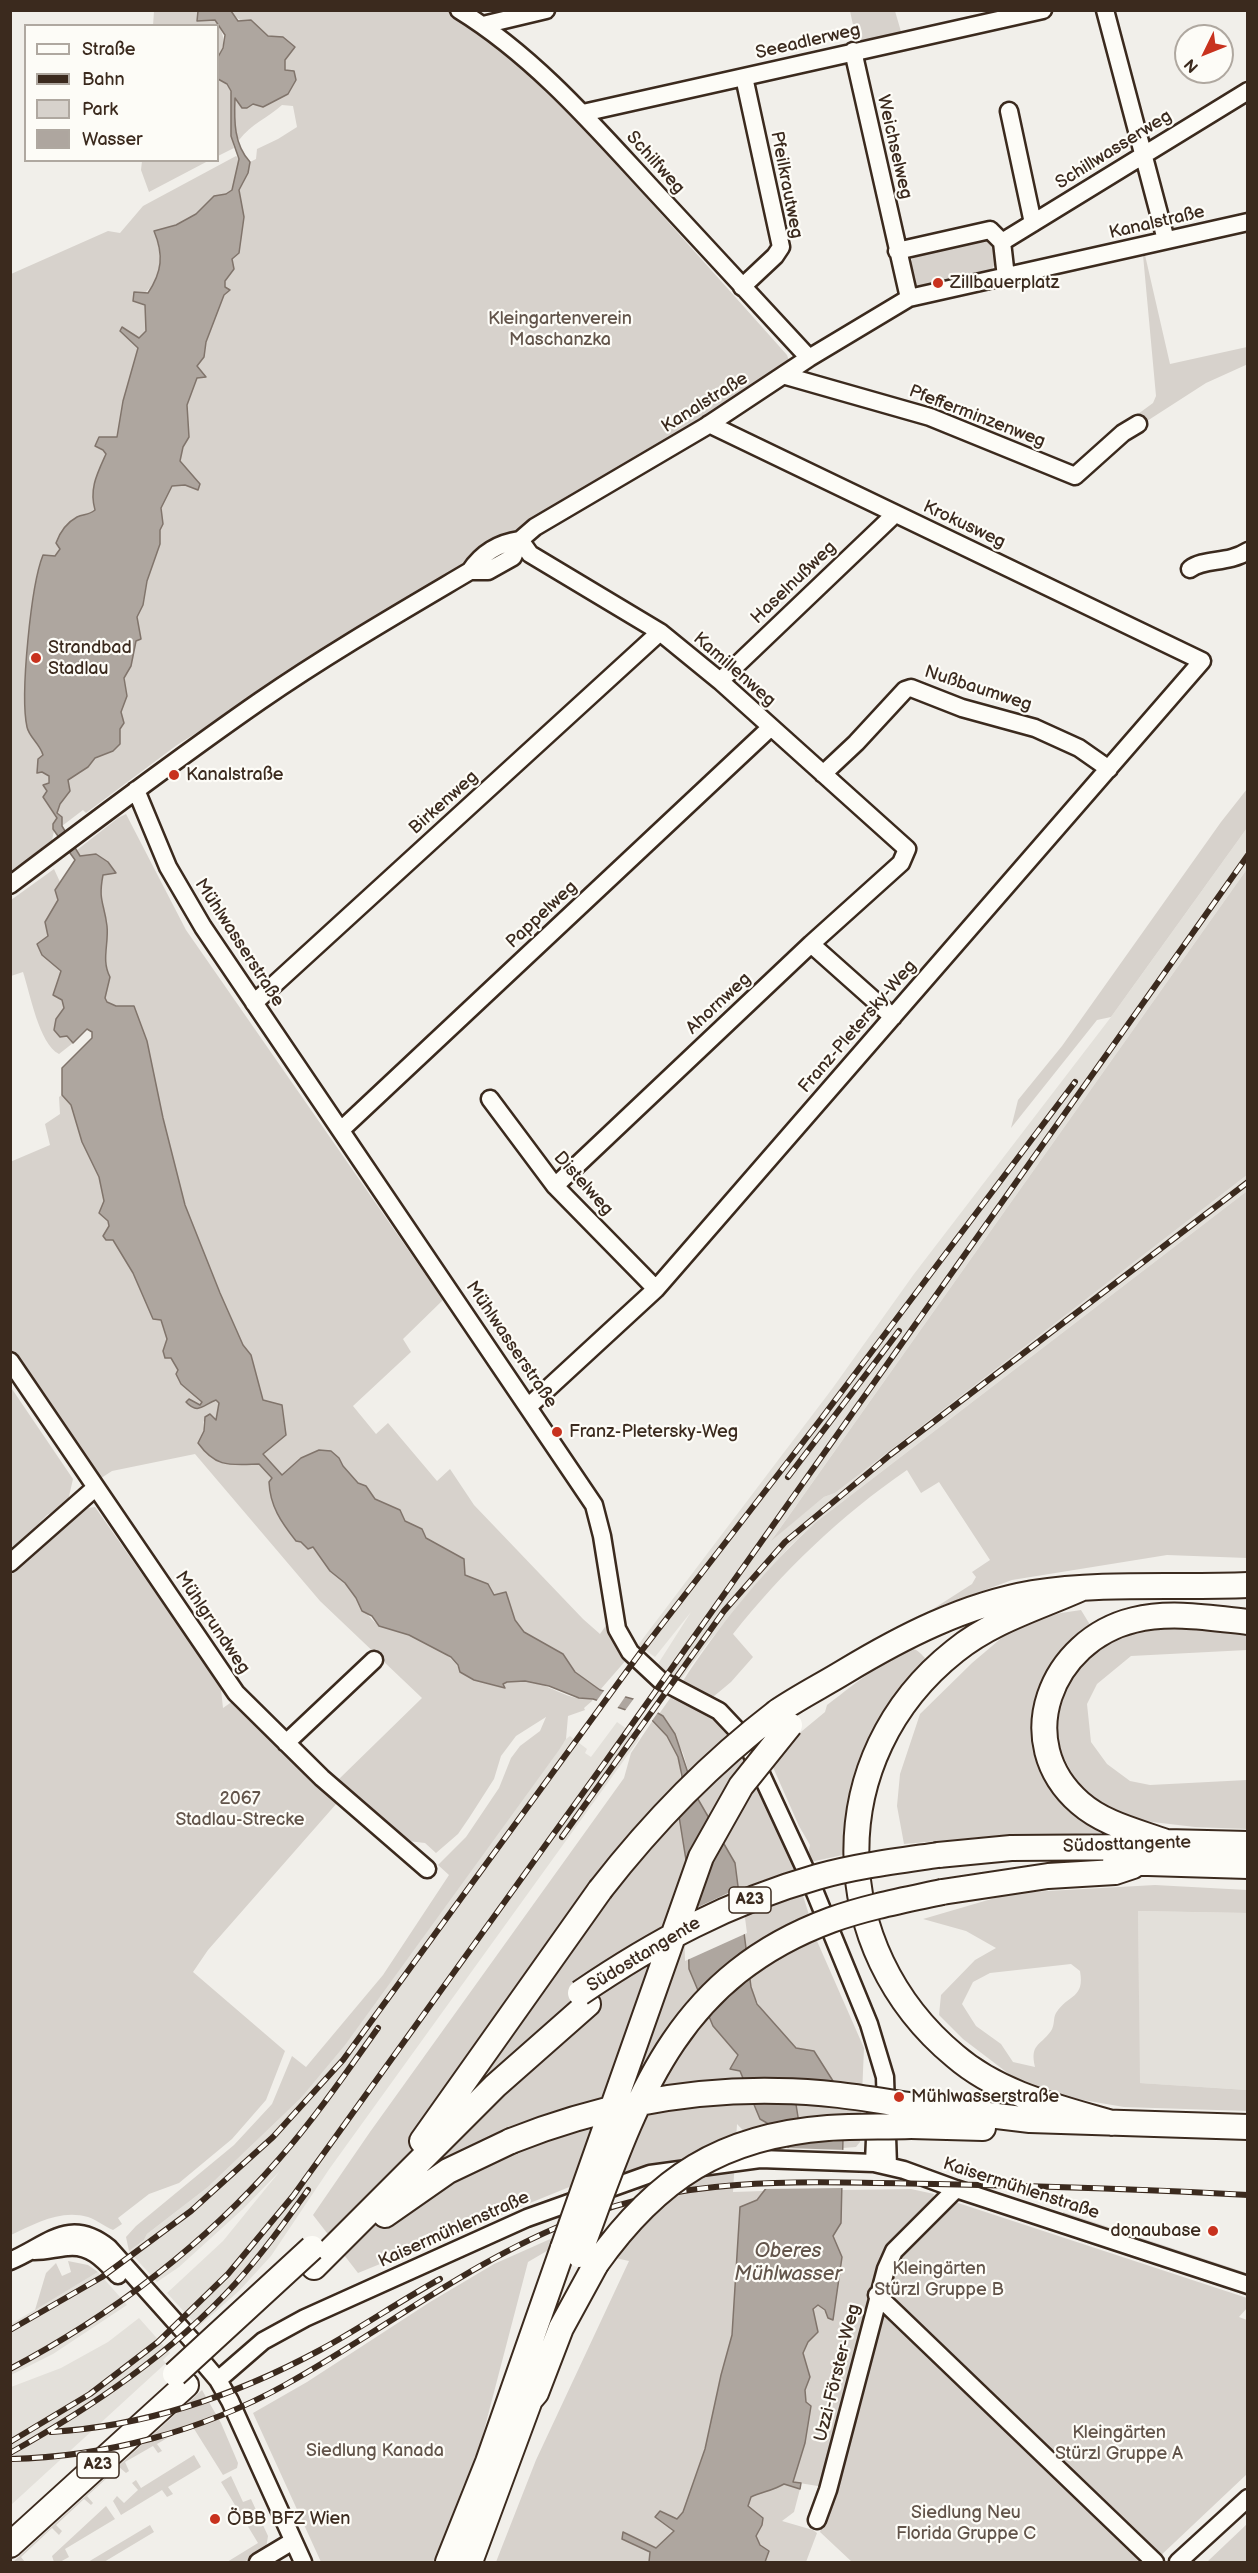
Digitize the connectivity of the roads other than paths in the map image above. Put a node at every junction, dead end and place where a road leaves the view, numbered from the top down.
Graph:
1 (459, 10) edge
2 (546, 10) edge
3 (1043, 10) edge
4 (1105, 10) edge
5 (483, 25) junction
6 (853, 51) junction
7 (744, 77) junction
8 (1248, 91) edge
9 (1009, 111) dead end
10 (583, 113) junction
11 (1144, 154) junction
12 (1248, 222) edge
13 (1034, 224) junction
14 (1166, 240) junction
15 (1002, 242) junction
16 (897, 251) junction
17 (1006, 277) junction
18 (742, 287) junction
19 (909, 298) junction
20 (809, 358) junction
21 (786, 375) junction
22 (709, 424) junction
23 (1138, 424) dead end
24 (895, 514) junction
25 (520, 540) junction
26 (1248, 551) edge
27 (1190, 569) dead end
28 (660, 632) junction
29 (1202, 661) joint
30 (720, 681) junction
31 (770, 728) junction
32 (1109, 769) junction
33 (823, 774) junction
34 (136, 790) junction
35 (907, 849) joint
36 (10, 885) edge
37 (811, 944) junction
38 (254, 1003) junction
39 (893, 1017) junction
40 (490, 1099) dead end
41 (341, 1130) junction
42 (555, 1186) junction
43 (656, 1289) junction
44 (10, 1361) edge
45 (529, 1406) junction
46 (95, 1488) junction
47 (10, 1563) edge
48 (1248, 1586) edge
49 (1080, 1589) junction
50 (1248, 1623) edge
51 (374, 1660) dead end
52 (784, 1718) junction
53 (286, 1743) junction
54 (1166, 1842) junction
55 (1248, 1844) edge
56 (938, 1862) junction
57 (1141, 1863) junction
58 (1248, 1866) edge
59 (427, 1869) dead end
60 (584, 1999) junction
61 (912, 2116) junction
62 (1112, 2123) junction
63 (1248, 2127) edge
64 (422, 2140) junction
65 (881, 2165) junction
66 (956, 2190) junction
67 (579, 2256) junction
68 (319, 2260) junction
69 (10, 2261) edge
70 (1248, 2285) edge
71 (877, 2295) junction
72 (180, 2379) junction
73 (218, 2380) junction
74 (1248, 2498) edge
75 (817, 2520) dead end
76 (10, 2524) edge
77 (293, 2541) junction
78 (10, 2545) edge
79 (258, 2562) edge
80 (303, 2562) edge
81 (448, 2562) edge
82 (470, 2562) edge
83 (1155, 2562) edge
84 (1178, 2562) edge

1 - 5 street, Schilfweg
2 - 5 street
3 - 6 street, Seeadlerweg
4 - 11 street
5 - 10 street, Schilfweg
6 - 7 street, Seeadlerweg
6 - 16 street, Weichselweg
7 - 10 street, Seeadlerweg
7 - 18 street, Pfeilkrautweg
8 - 11 street, Schillwasserweg
9 - 13 street
10 - 18 street, Schilfweg
11 - 13 street, Schillwasserweg
11 - 14 street
12 - 14 street, Kanalstraße
13 - 15 street, Schillwasserweg
14 - 17 street, Kanalstraße
15 - 16 street
15 - 17 street
16 - 19 street
17 - 19 street
18 - 20 street, Schilfweg
19 - 20 street, Kanalstraße
20 - 21 street, Kanalstraße
21 - 22 street, Kanalstraße
21 - 23 street, Pfefferminzenweg
22 - 24 street, Krokusweg
22 - 25 street, Kanalstraße
24 - 29 street, Krokusweg
24 - 30 street, Haselnußweg
25 - 28 street, Kamillenweg
25 - 34 street, Kanalstraße
26 - 27 street
28 - 30 street, Kamillenweg
28 - 38 street, Birkenweg
29 - 32 street, Franz-Pletersky-Weg
30 - 31 street, Kamillenweg
31 - 33 street, Kamillenweg
31 - 41 street, Pappelweg
32 - 33 street, Nußbaumweg
32 - 39 street, Franz-Pletersky-Weg
33 - 35 street, Kamillenweg
34 - 36 street, Kanalstraße
34 - 38 street, Mühlwasserstraße
35 - 37 street, Ahornweg
37 - 39 street
37 - 42 street, Ahornweg
38 - 41 street, Mühlwasserstraße
39 - 43 street, Franz-Pletersky-Weg
40 - 42 street, Distelweg
41 - 45 street, Mühlwasserstraße
42 - 43 street, Distelweg
43 - 45 street, Franz-Pletersky-Weg
44 - 46 street, Mühlgrundweg
45 - 65 street, Mühlwasserstraße
46 - 47 street
46 - 53 street, Mühlgrundweg
48 - 49 highway
49 - 52 highway
49 - 62 highway
50 - 54 highway
51 - 53 street
52 - 64 highway, bridge
52 - 67 highway, bridge
53 - 59 street, Mühlgrundweg
54 - 55 highway, Südosttangente / A23
54 - 56 highway, Südosttangente / A23
56 - 57 highway, Südosttangente / A23
56 - 60 highway, Südosttangente / A23, bridge
57 - 58 highway, Südosttangente / A23
57 - 67 highway, bridge
60 - 64 highway, Südosttangente / A23
60 - 68 highway, Südosttangente / A23
61 - 62 highway
61 - 67 highway, bridge
61 - 68 highway, bridge
62 - 63 highway
64 - 68 highway, Südosttangente / A23
65 - 66 street, Kaisermühlenstraße
65 - 73 street, Kaisermühlenstraße
66 - 70 street, Kaisermühlenstraße
66 - 71 street, Uzzi-Förster-Weg
67 - 81 highway
67 - 82 highway
68 - 72 highway, A23
69 - 73 street
71 - 75 street, Uzzi-Förster-Weg
71 - 83 street
72 - 76 highway, A23
72 - 78 highway, A23
73 - 77 street
74 - 84 street
77 - 79 street
77 - 80 street

